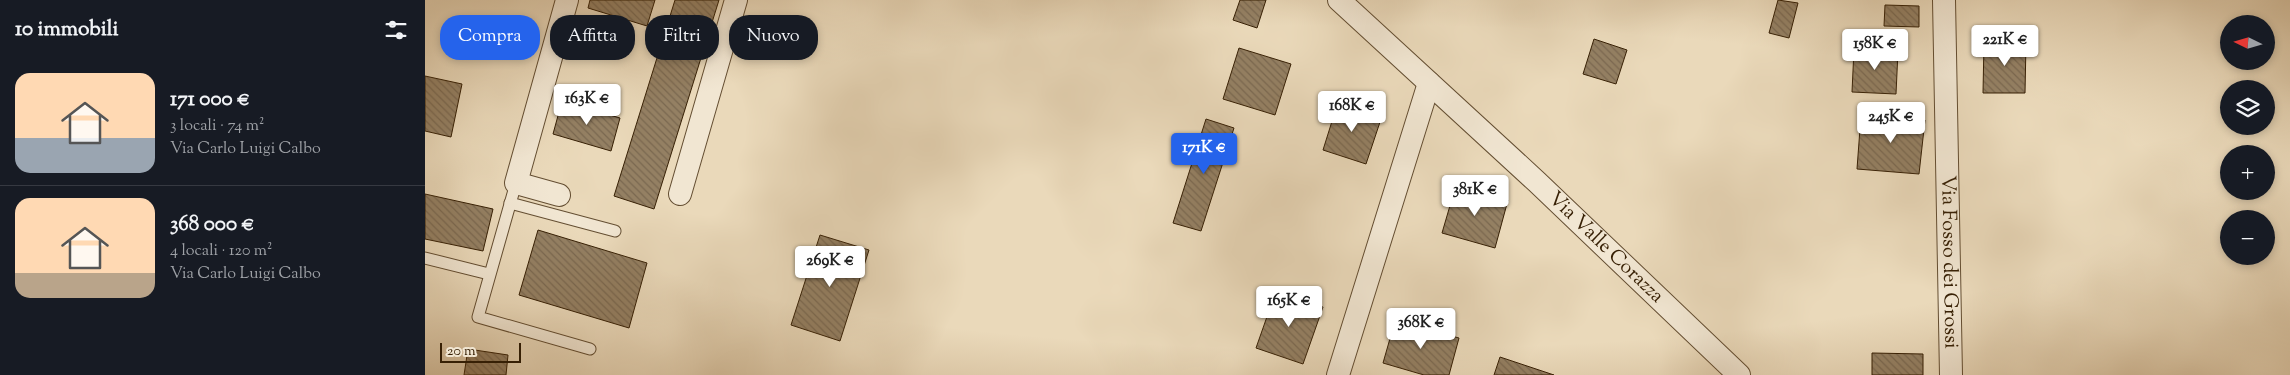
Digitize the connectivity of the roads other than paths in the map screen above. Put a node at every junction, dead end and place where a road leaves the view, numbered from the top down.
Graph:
1 (567, 0) edge
2 (736, 0) edge
3 (1339, 0) edge
4 (1944, 0) edge
5 (1429, 83) junction
6 (513, 193) junction
7 (680, 194) dead end
8 (559, 195) dead end
9 (615, 231) dead end
10 (425, 258) edge
11 (489, 274) junction
12 (590, 349) dead end
13 (1338, 375) edge
14 (1739, 375) edge
15 (1951, 375) edge

1 - 6 street
2 - 7 street
3 - 5 street, Via Valle Corazza
4 - 15 street, Via Fosso dei Grossi
5 - 13 street
5 - 14 street, Via Valle Corazza
6 - 8 street
6 - 9 lane
6 - 11 lane
10 - 11 lane
11 - 12 lane

